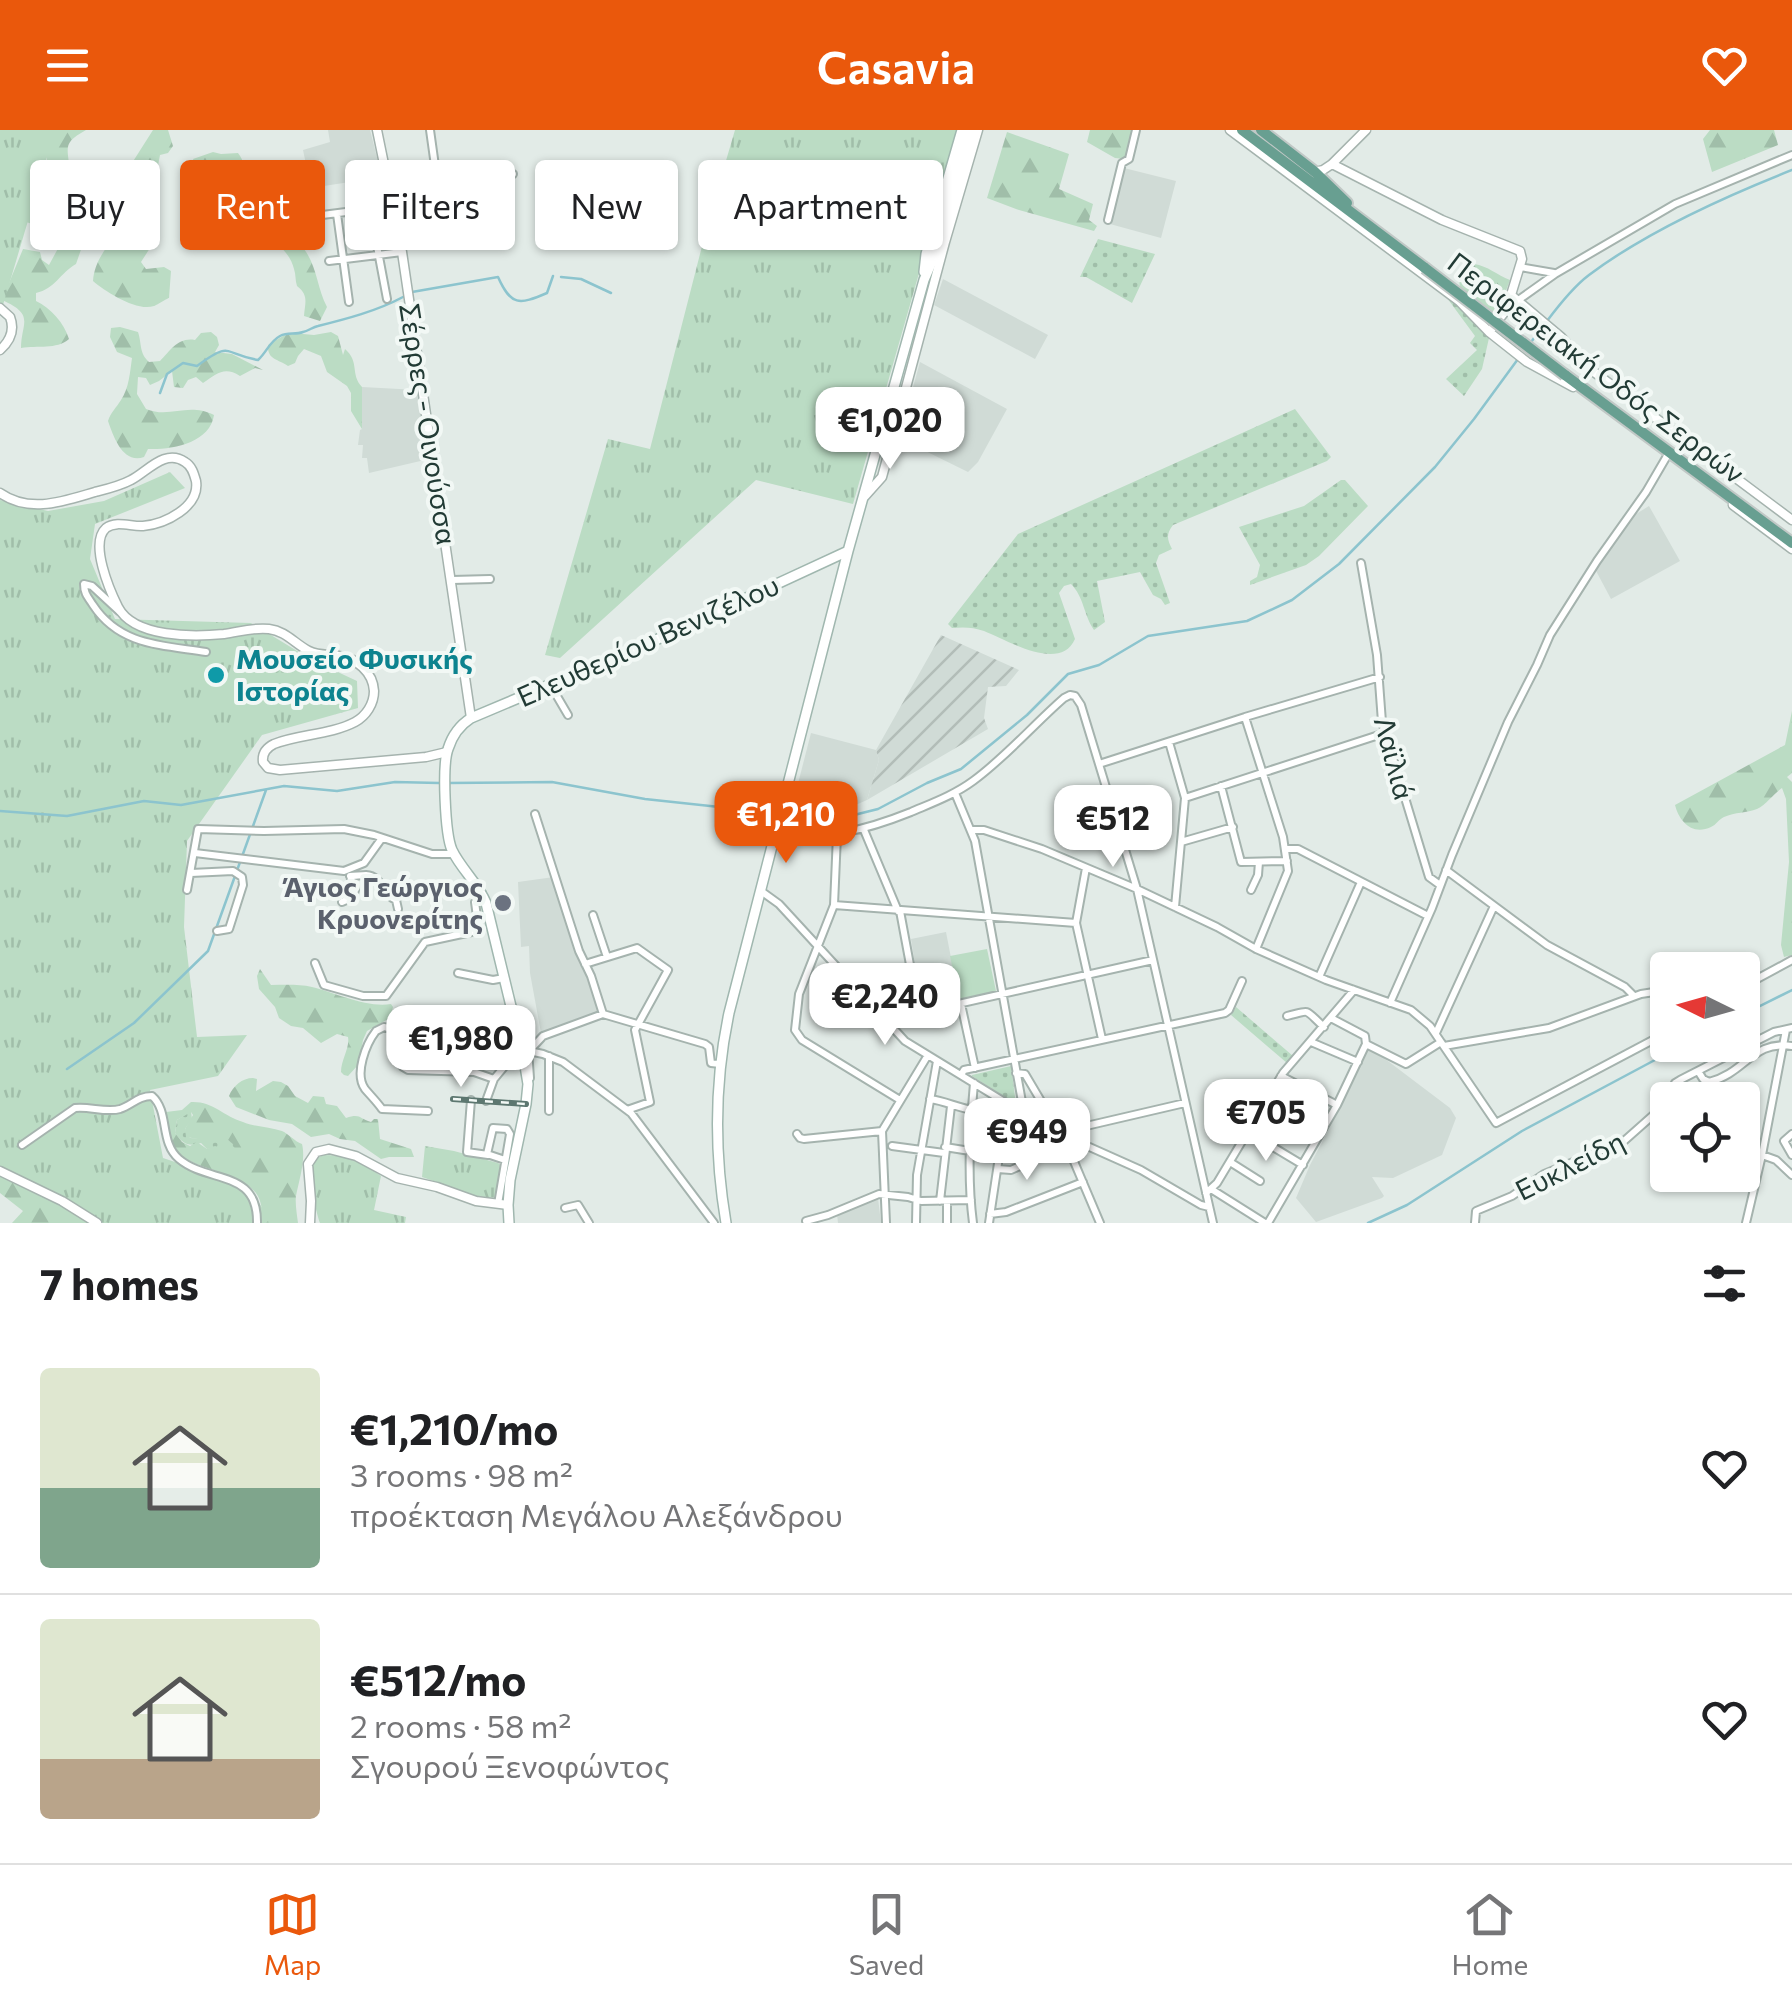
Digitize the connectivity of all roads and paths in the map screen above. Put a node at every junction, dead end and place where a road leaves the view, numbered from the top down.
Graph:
1 (376, 130) edge
2 (430, 130) edge
3 (962, 130) edge
4 (970, 130) edge
5 (978, 130) edge
6 (1136, 130) edge
7 (1230, 130) edge
8 (1242, 130) edge
9 (1262, 130) edge
10 (1366, 130) edge
11 (1792, 155) edge
12 (383, 160) edge
13 (434, 160) edge
14 (1332, 164) junction
15 (1315, 172) junction
16 (950, 200) junction
17 (345, 212) edge
18 (337, 213) junction
19 (325, 215) edge
20 (1108, 220) dead end
21 (1373, 228) junction
22 (946, 242) junction
23 (377, 250) edge
24 (402, 252) joint
25 (378, 255) junction
26 (343, 260) junction
27 (328, 262) dead end
28 (1520, 267) junction
29 (1556, 274) junction
30 (924, 280) junction
31 (1514, 298) junction
32 (386, 299) dead end
33 (349, 302) dead end
34 (0, 308) edge
35 (1490, 332) junction
36 (0, 350) edge
37 (1667, 456) junction
38 (0, 493) edge
39 (863, 498) junction
40 (1792, 520) edge
41 (1792, 547) edge
42 (848, 551) junction
43 (1361, 563) dead end
44 (490, 579) dead end
45 (452, 580) junction
46 (120, 611) junction
47 (206, 652) dead end
48 (1380, 678) junction
49 (551, 686) junction
50 (568, 714) dead end
51 (1246, 717) junction
52 (471, 718) junction
53 (1385, 733) junction
54 (1168, 742) junction
55 (446, 756) junction
56 (1099, 764) junction
57 (1262, 773) junction
58 (1221, 786) junction
59 (955, 792) junction
60 (1185, 798) junction
61 (535, 814) dead end
62 (1233, 827) junction
63 (776, 829) junction
64 (864, 830) junction
65 (972, 830) junction
66 (837, 835) junction
67 (382, 838) junction
68 (1181, 842) junction
69 (1286, 849) junction
70 (195, 853) junction
71 (454, 854) junction
72 (236, 857) junction
73 (1288, 861) junction
74 (1259, 862) junction
75 (1086, 868) junction
76 (233, 870) junction
77 (1446, 870) junction
78 (190, 873) junction
79 (347, 874) junction
80 (1361, 882) junction
81 (1440, 885) junction
82 (1137, 889) junction
83 (187, 890) dead end
84 (760, 890) junction
85 (1251, 890) dead end
86 (482, 893) junction
87 (342, 902) dead end
88 (834, 905) junction
89 (1494, 906) junction
90 (1175, 907) junction
91 (398, 909) dead end
92 (899, 911) junction
93 (489, 915) junction
94 (593, 916) dead end
95 (1429, 916) junction
96 (989, 918) junction
97 (1076, 923) junction
98 (216, 931) dead end
99 (476, 931) junction
100 (818, 947) junction
101 (1256, 949) junction
102 (607, 957) junction
103 (1153, 960) junction
104 (1792, 960) edge
105 (315, 963) dead end
106 (585, 964) junction
107 (458, 973) dead end
108 (1087, 975) junction
109 (398, 977) junction
110 (1319, 977) junction
111 (1760, 977) edge
112 (504, 978) junction
113 (1242, 981) dead end
114 (384, 982) dead end
115 (1354, 990) junction
116 (1650, 992) edge
117 (1002, 995) junction
118 (1634, 996) junction
119 (1390, 1002) junction
120 (961, 1004) junction
121 (511, 1006) junction
122 (919, 1013) junction
123 (603, 1014) junction
124 (1287, 1016) dead end
125 (1331, 1018) junction
126 (888, 1024) junction
127 (637, 1025) junction
128 (1168, 1025) junction
129 (1324, 1027) junction
130 (1789, 1029) edge
131 (517, 1032) junction
132 (1102, 1039) junction
133 (1440, 1041) junction
134 (1650, 1041) edge
135 (1310, 1042) junction
136 (1366, 1044) junction
137 (1782, 1044) junction
138 (1792, 1046) edge
139 (526, 1055) junction
140 (928, 1055) junction
141 (549, 1056) junction
142 (1014, 1059) junction
143 (937, 1060) junction
144 (509, 1062) junction
145 (1358, 1062) junction
146 (720, 1064) junction
147 (975, 1068) junction
148 (1698, 1071) junction
149 (1016, 1073) junction
150 (961, 1076) junction
151 (1281, 1076) junction
152 (494, 1078) junction
153 (1676, 1082) edge
154 (974, 1084) junction
155 (930, 1099) junction
156 (471, 1100) dead end
157 (900, 1100) junction
158 (486, 1101) dead end
159 (1185, 1103) junction
160 (1009, 1105) junction
161 (1337, 1105) junction
162 (951, 1106) junction
163 (627, 1110) junction
164 (972, 1110) junction
165 (428, 1111) dead end
166 (549, 1111) dead end
167 (1024, 1114) junction
168 (1650, 1119) edge
169 (882, 1130) junction
170 (1248, 1132) junction
171 (797, 1134) dead end
172 (1792, 1134) edge
173 (1062, 1136) junction
174 (22, 1144) dead end
175 (892, 1146) dead end
176 (922, 1150) junction
177 (944, 1150) junction
178 (970, 1151) junction
179 (1022, 1152) dead end
180 (1762, 1154) junction
181 (1792, 1155) edge
182 (488, 1156) junction
183 (505, 1160) junction
184 (1230, 1162) junction
185 (1303, 1165) junction
186 (998, 1169) junction
187 (0, 1170) edge
188 (1790, 1170) edge
189 (1260, 1181) dead end
190 (1083, 1182) junction
191 (1209, 1191) junction
192 (884, 1194) junction
193 (916, 1200) junction
194 (971, 1200) junction
195 (943, 1201) junction
196 (503, 1204) junction
197 (1209, 1207) junction
198 (565, 1208) dead end
199 (990, 1214) junction
200 (806, 1221) edge
201 (1264, 1222) edge
202 (96, 1223) edge
203 (257, 1223) edge
204 (310, 1223) edge
205 (509, 1223) edge
206 (588, 1223) edge
207 (714, 1223) edge
208 (726, 1223) edge
209 (886, 1223) edge
210 (916, 1223) edge
211 (948, 1223) edge
212 (974, 1223) edge
213 (989, 1223) edge
214 (1100, 1223) edge
215 (1214, 1223) edge
216 (1475, 1223) edge
217 (1746, 1223) edge

1 - 12 street, Σέρρες - Οινούσσα
2 - 13 street
3 - 30 main road
4 - 16 main road
5 - 22 street
6 - 20 street
7 - 35 street
8 - 21 main road, Περιφερειακή Οδός Σερρών
9 - 15 main road, Περιφερειακή Οδός Σερρών
10 - 14 street
11 - 29 street
14 - 15 street
14 - 28 street
15 - 21 main road, Περιφερειακή Οδός Σερρών
16 - 22 main road
16 - 30 main road
17 - 18 street
18 - 19 street
18 - 26 street
21 - 41 main road, Περιφερειακή Οδός Σερρών, bridge
22 - 39 street
23 - 25 street
24 - 25 street
24 - 45 street, Σέρρες - Οινούσσα
25 - 26 street
25 - 32 street
26 - 27 street
26 - 33 street
28 - 29 street
28 - 31 street
29 - 31 street
30 - 39 main road
31 - 35 street
31 - 40 street
34 - 36 street
35 - 37 street
37 - 41 street
37 - 77 street
38 - 46 street
39 - 42 main road
42 - 49 main road, Ελευθερίου Βενιζέλου
42 - 63 main road
43 - 48 street, Λαϊλιά
44 - 45 street
45 - 52 street, Σέρρες - Οινούσσα
46 - 47 street
46 - 55 street
48 - 51 street
48 - 53 street, Λαϊλιά
49 - 50 street
49 - 52 main road, Ελευθερίου Βενιζέλου
51 - 54 street
51 - 57 street
52 - 55 main road
53 - 57 street
53 - 81 street, Λαϊλιά
54 - 56 street
54 - 60 street
55 - 71 main road
56 - 59 street
56 - 82 street
57 - 58 street
57 - 69 street
58 - 60 street
58 - 62 street
59 - 64 street
59 - 65 street
60 - 68 street
61 - 106 street
62 - 68 street
62 - 74 street
63 - 66 street
63 - 84 main road
64 - 66 street
64 - 92 street
65 - 75 street
65 - 96 street
66 - 88 street
67 - 70 street
67 - 71 street
67 - 79 street
68 - 90 street
69 - 73 street
69 - 80 street
70 - 72 street
70 - 78 street
71 - 86 main road
72 - 76 street
72 - 79 street
73 - 74 street
73 - 101 street
74 - 85 street
75 - 82 street
75 - 97 street
76 - 78 street
76 - 98 street
77 - 81 street
77 - 89 street
78 - 83 street
79 - 87 street
79 - 91 street
80 - 95 street
80 - 110 street
81 - 95 street
82 - 90 street
82 - 103 street
84 - 100 street
84 - 146 main road
86 - 93 main road
86 - 99 street
88 - 92 street
88 - 100 street
89 - 118 street
89 - 133 street
90 - 101 street
92 - 96 street
92 - 122 street
93 - 99 street
93 - 112 main road
94 - 102 street
95 - 119 street
96 - 97 street
96 - 117 street
97 - 108 street
99 - 109 street
100 - 126 street
100 - 157 street
101 - 110 street
102 - 106 street
102 - 127 street
103 - 108 street
103 - 128 street
104 - 111 street
105 - 109 street
106 - 123 street
107 - 112 street
108 - 117 street
108 - 132 street
109 - 114 street
110 - 115 street
112 - 121 main road
113 - 128 street
115 - 119 street
115 - 125 street
116 - 118 street
117 - 120 street
117 - 142 street
118 - 133 street
119 - 133 street
120 - 122 street
120 - 147 street
121 - 131 main road
121 - 139 street
122 - 126 street
123 - 127 street
123 - 139 street
124 - 129 street
125 - 129 street
125 - 136 street
126 - 140 street
127 - 146 street
127 - 163 street
128 - 132 street
128 - 159 street
129 - 135 street
130 - 137 street
130 - 148 street, Ευκλείδη
131 - 139 main road
131 - 165 street
132 - 142 street
133 - 134 street
133 - 136 street
135 - 145 street
135 - 151 street
136 - 145 street
137 - 138 street
137 - 148 street
137 - 180 street
139 - 141 street
139 - 144 street
139 - 196 main road
140 - 143 street
140 - 157 street
141 - 163 street
141 - 166 street
142 - 147 street
142 - 149 street
143 - 150 street
143 - 155 street
144 - 152 street
144 - 152 street
145 - 161 street
146 - 208 main road
147 - 150 street
148 - 153 street, Ευκλείδη
149 - 167 street
149 - 173 street
150 - 154 street
151 - 161 street
151 - 170 street
152 - 158 street
154 - 160 street
154 - 164 street
155 - 162 street
155 - 176 street
156 - 182 street
157 - 169 street
159 - 173 street
159 - 191 street
160 - 167 street
160 - 186 street
161 - 185 street
162 - 164 street
162 - 177 street
163 - 207 street
164 - 178 street
167 - 173 street
168 - 216 street, Ευκλείδη
169 - 171 street
169 - 192 street
170 - 184 street
170 - 185 street
172 - 181 street
173 - 190 street
173 - 197 street
174 - 203 street
175 - 176 street
176 - 177 street
176 - 193 street
177 - 178 street
177 - 195 street
178 - 194 street
179 - 186 street
180 - 188 street
180 - 217 street
182 - 183 street
182 - 183 street
183 - 196 street
184 - 189 street
184 - 191 street
185 - 201 street
186 - 199 street
187 - 202 street
190 - 199 street
190 - 214 street
191 - 197 street
191 - 201 street
192 - 193 street
192 - 200 street
192 - 209 street
193 - 195 street
193 - 210 street
194 - 195 street
194 - 212 street
195 - 211 street
196 - 204 street
196 - 205 main road
197 - 215 street
198 - 206 street
199 - 213 street

